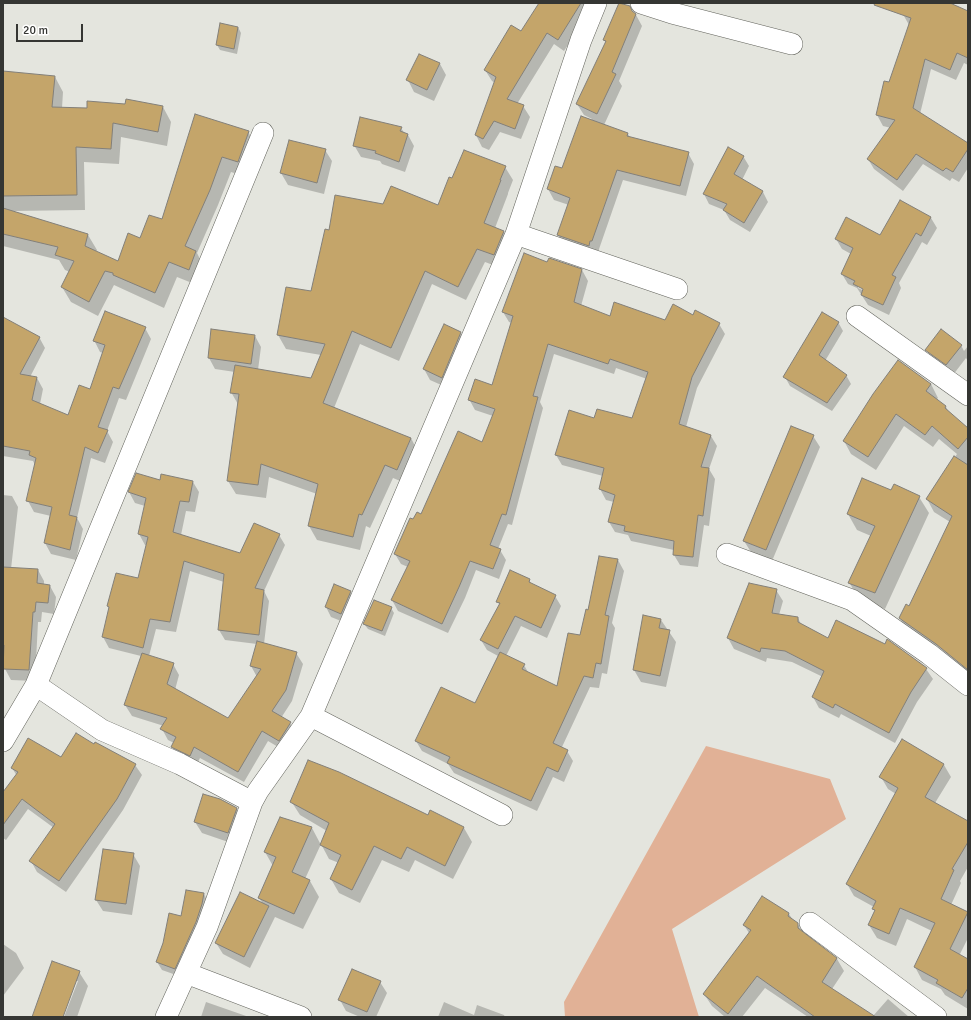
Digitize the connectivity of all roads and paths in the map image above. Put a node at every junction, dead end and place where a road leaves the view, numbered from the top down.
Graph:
1 (596, 3) edge
2 (640, 3) edge
3 (792, 44) dead end
4 (263, 133) dead end
5 (516, 234) junction
6 (677, 289) dead end
7 (857, 316) dead end
8 (968, 395) edge
9 (727, 554) dead end
10 (36, 685) junction
11 (968, 685) edge
12 (311, 716) junction
13 (3, 741) edge
14 (252, 802) junction
15 (502, 815) dead end
16 (810, 923) dead end
17 (186, 973) junction
18 (166, 1017) edge
19 (301, 1017) edge
20 (936, 1017) edge

1 - 5 street
2 - 3 street
4 - 10 street
5 - 6 street
5 - 12 street
7 - 8 street
9 - 11 street
10 - 13 street
10 - 14 street
12 - 14 street
12 - 15 street
14 - 17 street
16 - 20 street
17 - 18 street
17 - 19 street

